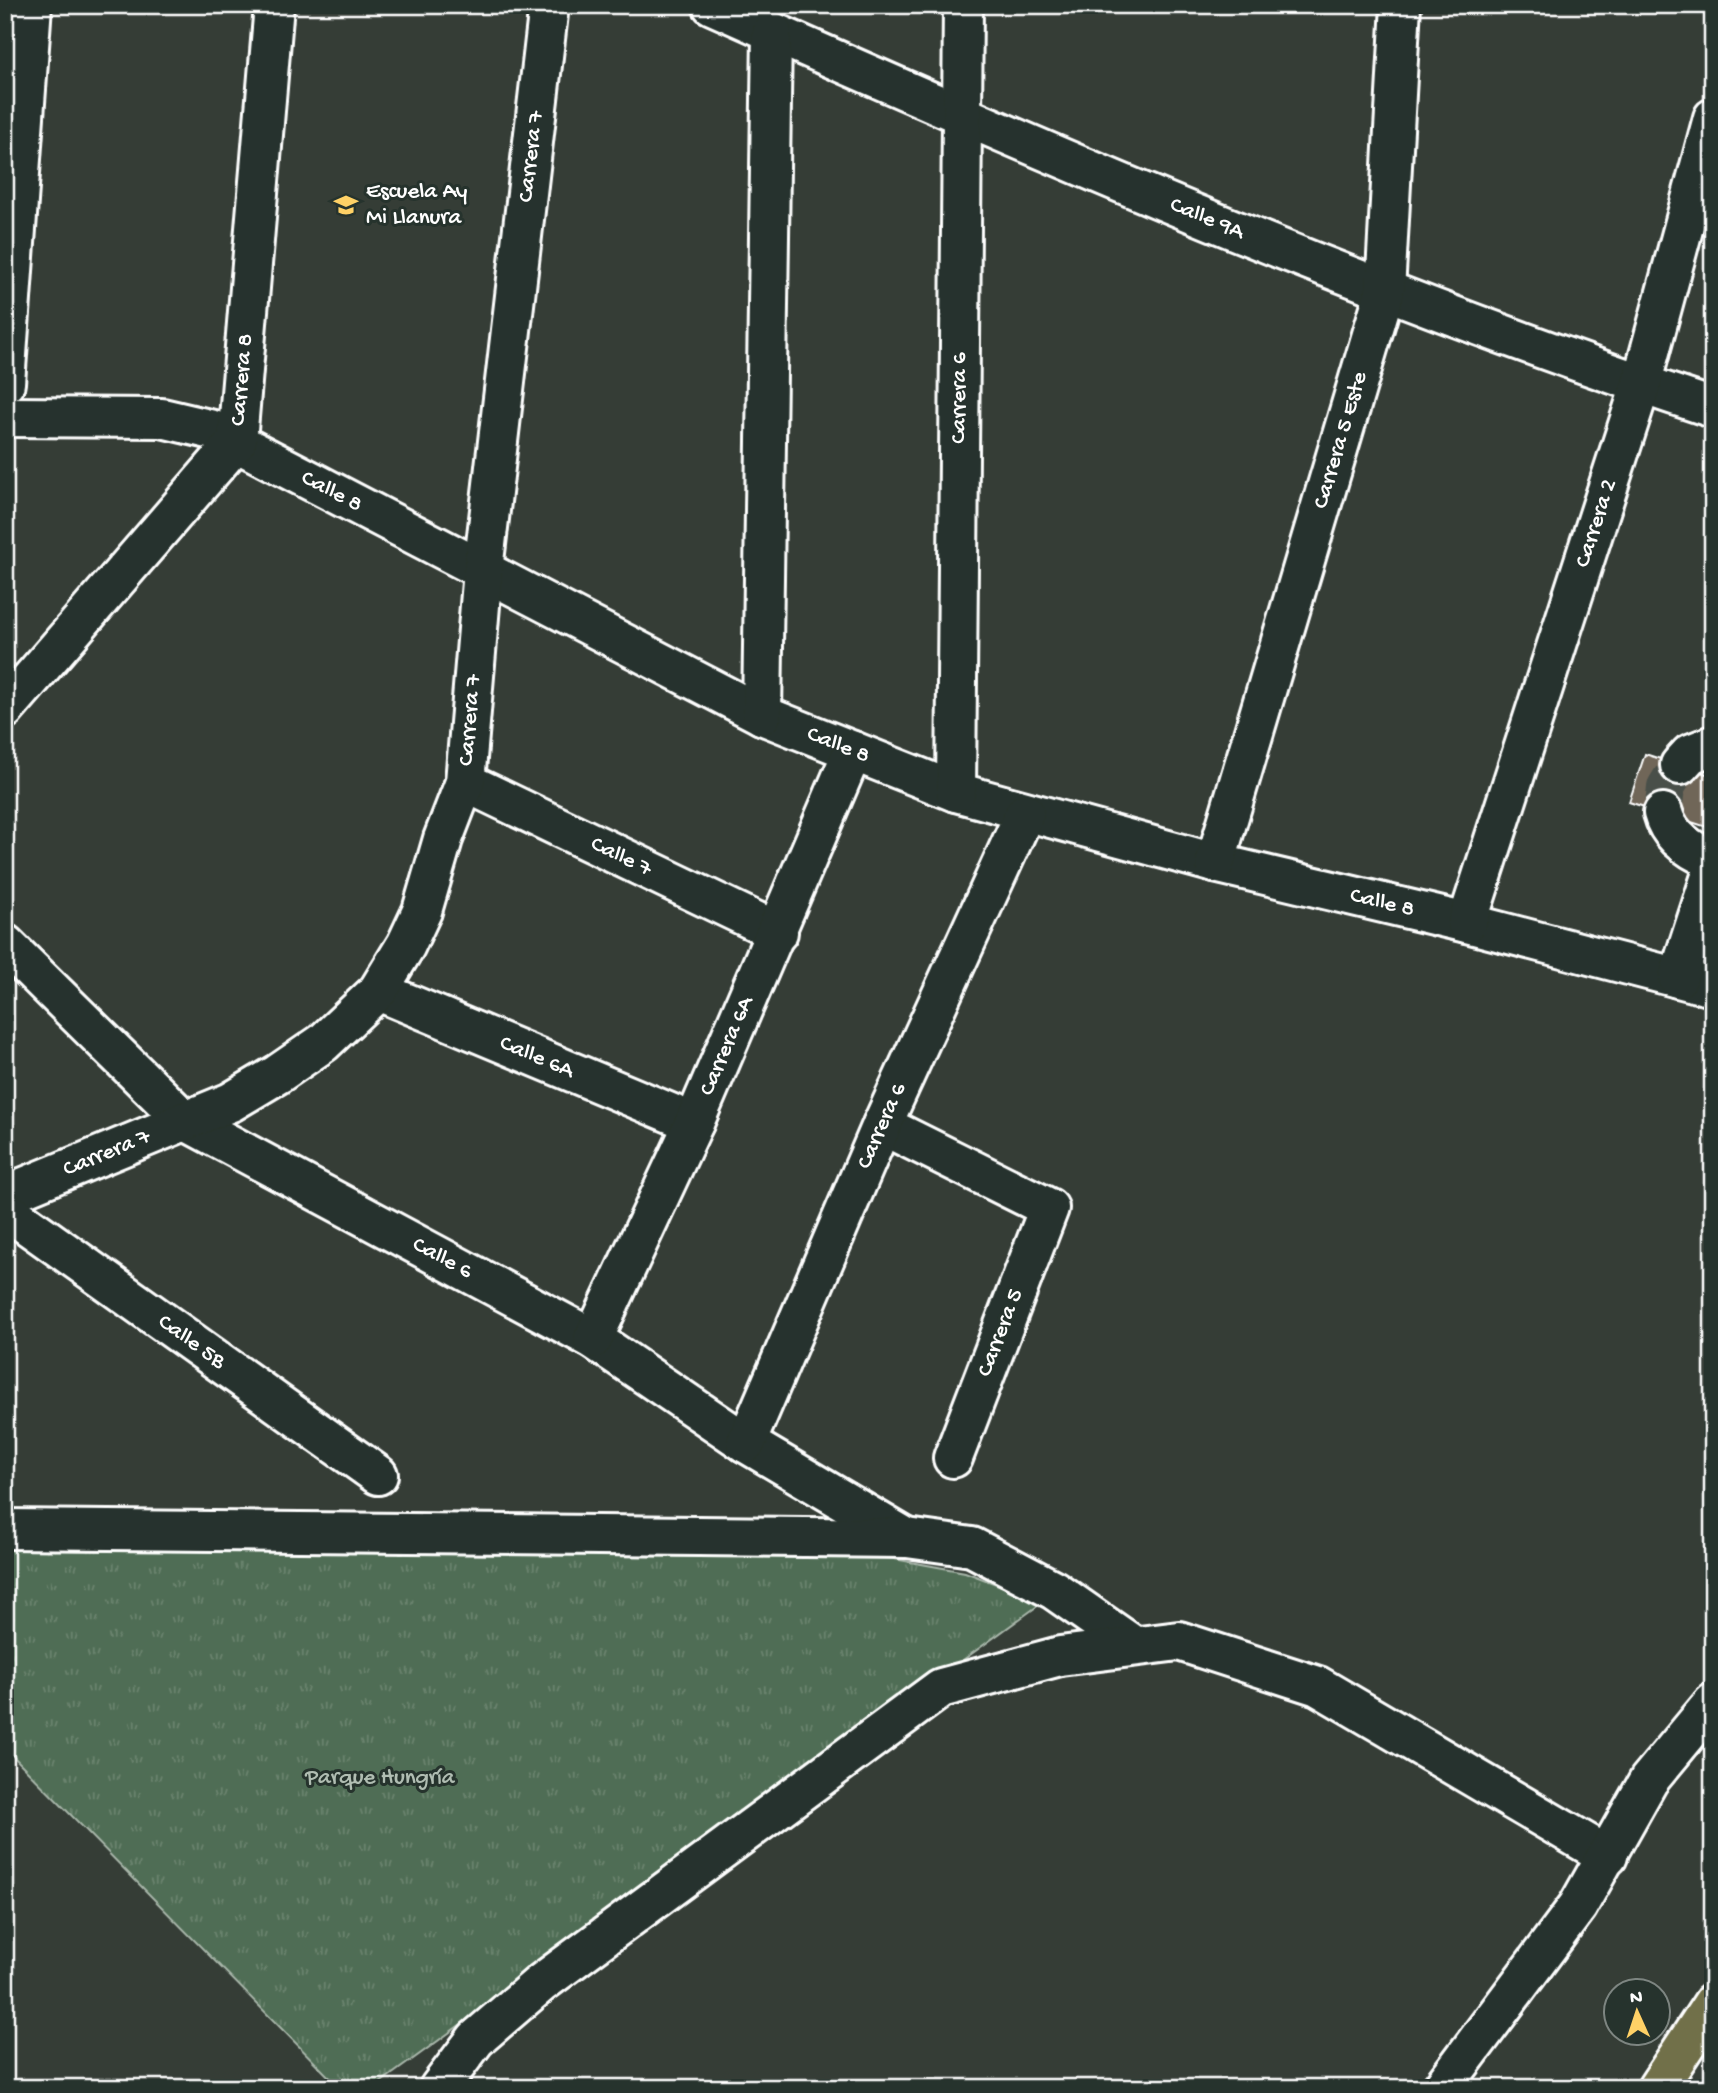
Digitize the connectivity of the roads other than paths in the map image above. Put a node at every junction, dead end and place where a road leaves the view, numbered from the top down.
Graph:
1 (32, 5) edge
2 (274, 5) edge
3 (549, 5) edge
4 (712, 5) edge
5 (963, 5) edge
6 (1401, 5) edge
7 (772, 32) junction
8 (1713, 118) edge
9 (964, 119) junction
10 (11, 235) edge
11 (1385, 290) junction
12 (5, 383) edge
13 (1641, 385) junction
14 (1713, 408) edge
15 (5, 417) edge
16 (237, 441) junction
17 (483, 570) junction
18 (5, 709) edge
19 (762, 715) junction
20 (1713, 745) edge
21 (853, 751) junction
22 (1680, 765) tunnel mouth
23 (465, 782) junction
24 (956, 792) junction
25 (1026, 813) junction
26 (1663, 813) dead end
27 (1713, 860) edge
28 (1215, 863) junction
29 (1713, 870) edge
30 (1467, 923) junction
31 (778, 932) junction
32 (5, 944) edge
33 (1695, 983) edge
34 (378, 991) junction
35 (184, 1120) junction
36 (694, 1124) junction
37 (882, 1125) junction
38 (5, 1195) edge
39 (5, 1209) edge
40 (593, 1339) junction
41 (746, 1443) junction
42 (953, 1458) dead end
43 (378, 1475) dead end
44 (5, 1529) edge
45 (907, 1538) junction
46 (1134, 1646) junction
47 (1713, 1703) edge
48 (1608, 1856) junction
49 (1713, 2003) edge
50 (439, 2088) edge
51 (1442, 2088) edge
52 (1657, 2088) edge

1 - 10 street
2 - 16 street, Carrera 8
3 - 17 street, Carrera 7
4 - 7 street, Calle 9A
5 - 9 street, Carrera 6
6 - 11 street, Carrera 5 Este
7 - 9 street, Calle 9A
7 - 19 street
8 - 13 street, Carrera 2
9 - 11 street, Calle 9A
9 - 24 street, Carrera 6
10 - 12 street
11 - 13 street, Calle 9A
11 - 28 street, Carrera 5 Este
13 - 14 street, Calle 9A
13 - 30 street, Carrera 2
15 - 16 street, Calle 8
16 - 17 street, Calle 8
16 - 18 street, Carrera 8
17 - 19 street, Calle 8
17 - 23 street, Carrera 7
19 - 21 street, Calle 8
20 - 22 street
21 - 24 street, Calle 8
21 - 31 street, Carrera 6A
23 - 31 street, Calle 7
23 - 34 street, Carrera 7
24 - 25 street, Calle 8
25 - 28 street, Calle 8
25 - 37 street, Carrera 6
26 - 27 street
28 - 30 street, Calle 8
29 - 33 street
30 - 33 street, Calle 8
31 - 36 street, Carrera 6A
32 - 35 street, Calle 6
34 - 35 street, Carrera 7
34 - 36 street, Calle 6A
35 - 38 street, Carrera 7
35 - 40 street, Calle 6
36 - 40 street, Carrera 6A
37 - 41 street, Carrera 6
37 - 42 street, Carrera 5
39 - 43 street, Calle 5B
40 - 41 street, Calle 6
41 - 45 street, Calle 6
44 - 45 street
45 - 46 street
46 - 48 street
46 - 50 street
47 - 48 street
48 - 51 street
49 - 52 highway

